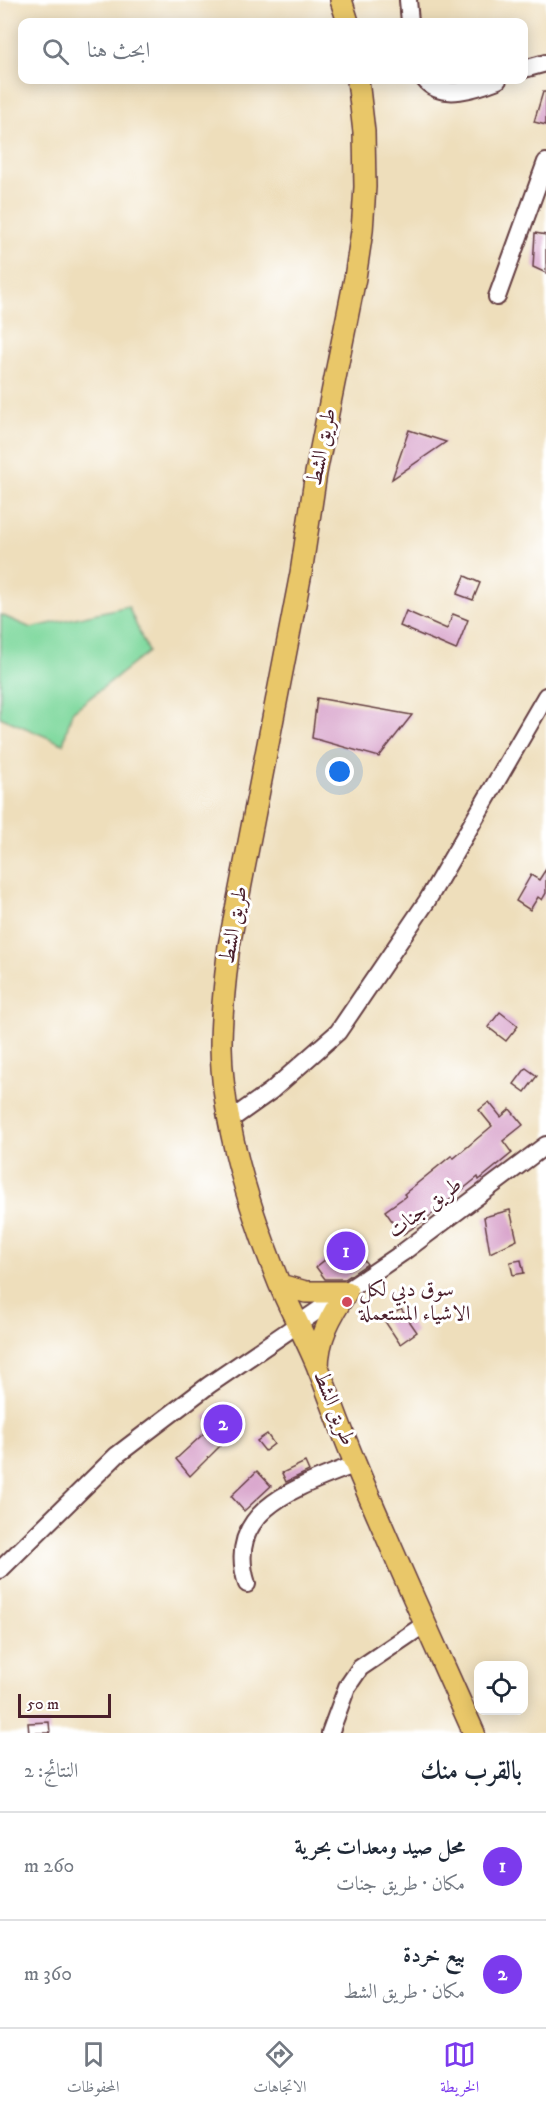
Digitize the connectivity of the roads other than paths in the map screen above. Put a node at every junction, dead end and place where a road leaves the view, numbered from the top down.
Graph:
1 (341, 0) edge
2 (408, 0) edge
3 (347, 18) edge
4 (410, 18) edge
5 (546, 63) edge
6 (528, 68) edge
7 (358, 84) edge
8 (428, 84) edge
9 (486, 84) edge
10 (546, 162) edge
11 (496, 297) dead end
12 (546, 696) edge
13 (230, 1120) junction
14 (546, 1145) edge
15 (280, 1285) junction
16 (347, 1292) junction
17 (298, 1323) junction
18 (318, 1368) junction
19 (356, 1464) junction
20 (0, 1570) edge
21 (247, 1584) dead end
22 (425, 1624) junction
23 (330, 1733) edge
24 (474, 1733) edge

1 - 3 main road
2 - 4 street
5 - 6 street
7 - 13 main road, طريق الشط
8 - 9 street
10 - 11 street
12 - 13 street
13 - 15 main road, طريق الشط
14 - 16 street, طريق جنات
15 - 16 main road
15 - 17 main road, طريق الشط
16 - 17 street, طريق جنات
16 - 18 main road
17 - 18 main road, طريق الشط
17 - 20 street, طريق جنات
18 - 19 main road, طريق الشط
19 - 21 street
19 - 22 main road, طريق الشط
22 - 23 street
22 - 24 main road, طريق الشط

